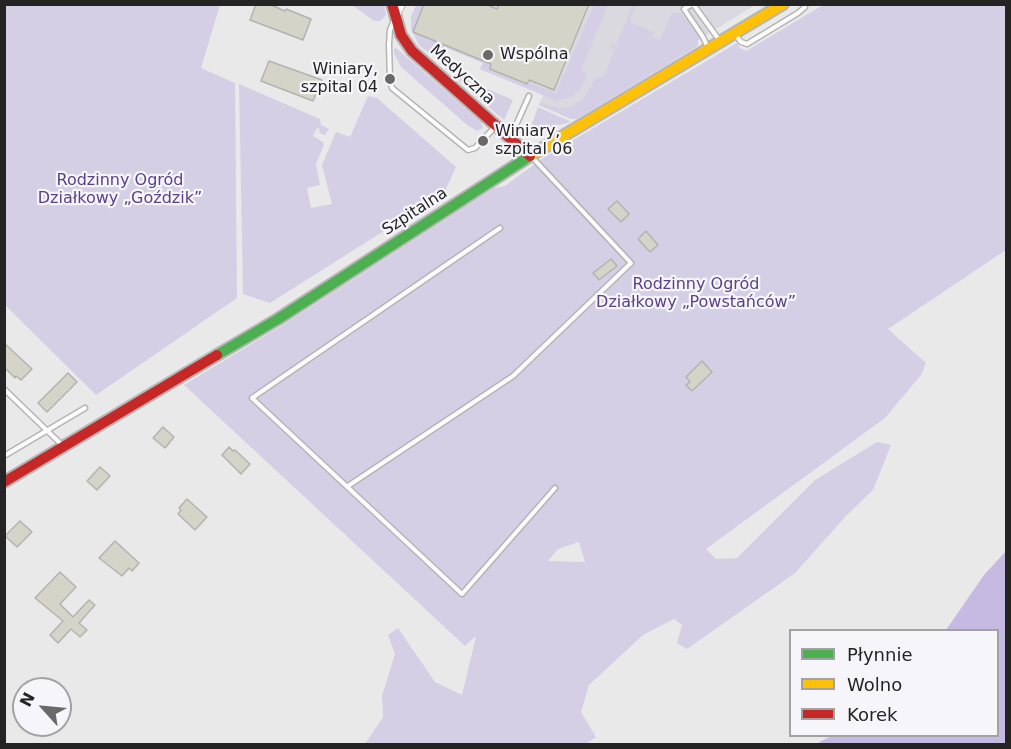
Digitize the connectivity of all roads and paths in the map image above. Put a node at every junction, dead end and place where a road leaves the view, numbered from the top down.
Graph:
1 (392, 4) edge
2 (401, 4) edge
3 (692, 4) edge
4 (783, 4) edge
5 (804, 4) edge
6 (395, 17) junction
7 (735, 33) junction
8 (721, 42) junction
9 (708, 49) junction
10 (529, 96) dead end
11 (496, 126) junction
12 (505, 134) junction
13 (530, 156) junction
14 (500, 228) dead end
15 (4, 389) edge
16 (85, 408) dead end
17 (46, 430) junction
18 (64, 447) junction
19 (4, 456) edge
20 (4, 482) edge
21 (348, 486) junction
22 (555, 488) dead end

1 - 6 street, Medyczna
2 - 6 street
3 - 8 lane
3 - 9 lane
4 - 7 street, Szpitalna
5 - 7 lane
6 - 11 street, Medyczna
6 - 11 lane
7 - 8 street, Szpitalna
8 - 9 street, Szpitalna
9 - 13 street, Szpitalna
10 - 12 lane
11 - 12 street, Medyczna
12 - 13 street, Medyczna
13 - 18 street, Szpitalna
13 - 21 lane
14 - 21 lane
15 - 17 lane
16 - 17 lane
17 - 18 lane
17 - 19 lane
18 - 20 street, Szpitalna
21 - 22 lane

